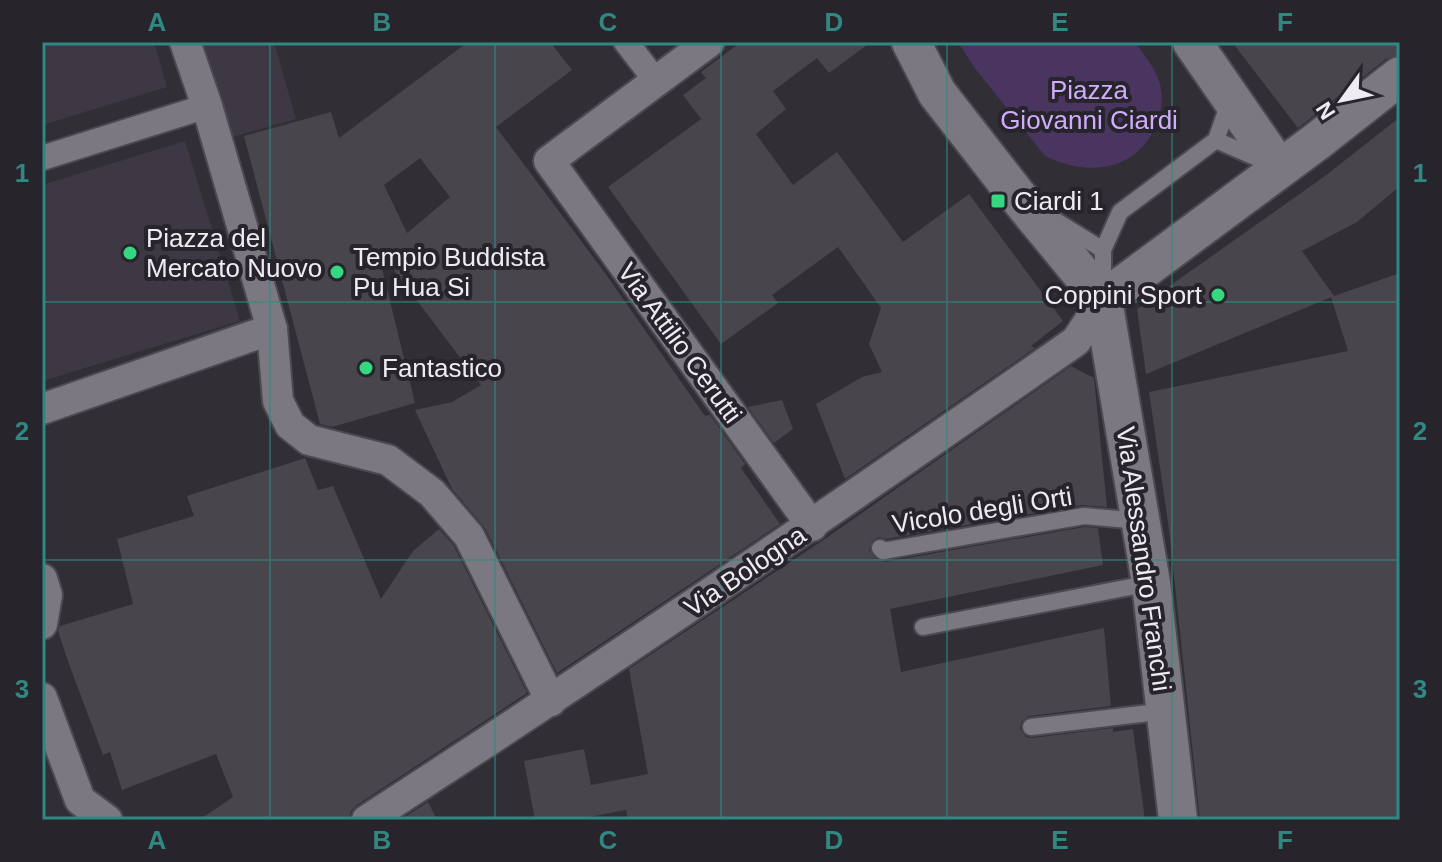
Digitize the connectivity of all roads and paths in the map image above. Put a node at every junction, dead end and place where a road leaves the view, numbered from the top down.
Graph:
1 (626, 42) edge
2 (709, 42) edge
3 (911, 42) edge
4 (1192, 42) edge
5 (188, 43) edge
6 (1400, 76) edge
7 (656, 81) junction
8 (1230, 98) junction
9 (207, 106) junction
10 (1216, 140) junction
11 (42, 158) edge
12 (1279, 168) junction
13 (1015, 193) junction
14 (1103, 250) junction
15 (1103, 300) junction
16 (272, 329) junction
17 (42, 409) edge
18 (1141, 521) junction
19 (812, 526) junction
20 (880, 548) dead end
21 (42, 579) edge
22 (1151, 583) junction
23 (42, 624) edge
24 (923, 627) dead end
25 (42, 698) edge
26 (551, 701) junction
27 (1166, 711) junction
28 (1031, 727) dead end
29 (107, 820) edge
30 (367, 820) edge
31 (1178, 820) edge

1 - 7 street
2 - 7 street
3 - 13 street
4 - 8 street
5 - 9 street
6 - 12 street
7 - 19 street, Via Attilio Cerutti
8 - 10 lane
8 - 12 street
9 - 11 street
9 - 16 street
10 - 12 lane
10 - 14 lane
12 - 15 street
13 - 14 lane
13 - 15 street
14 - 15 lane
15 - 18 street, Via Alessandro Franchi
15 - 19 street, Via Bologna
16 - 17 street
16 - 26 street
18 - 20 lane, Vicolo degli Orti
18 - 22 street, Via Alessandro Franchi
19 - 26 street, Via Bologna
21 - 23 street
22 - 24 lane
22 - 27 street, Via Alessandro Franchi
25 - 29 street
26 - 30 street, Via Bologna
27 - 28 lane
27 - 31 street, Via Alessandro Franchi

